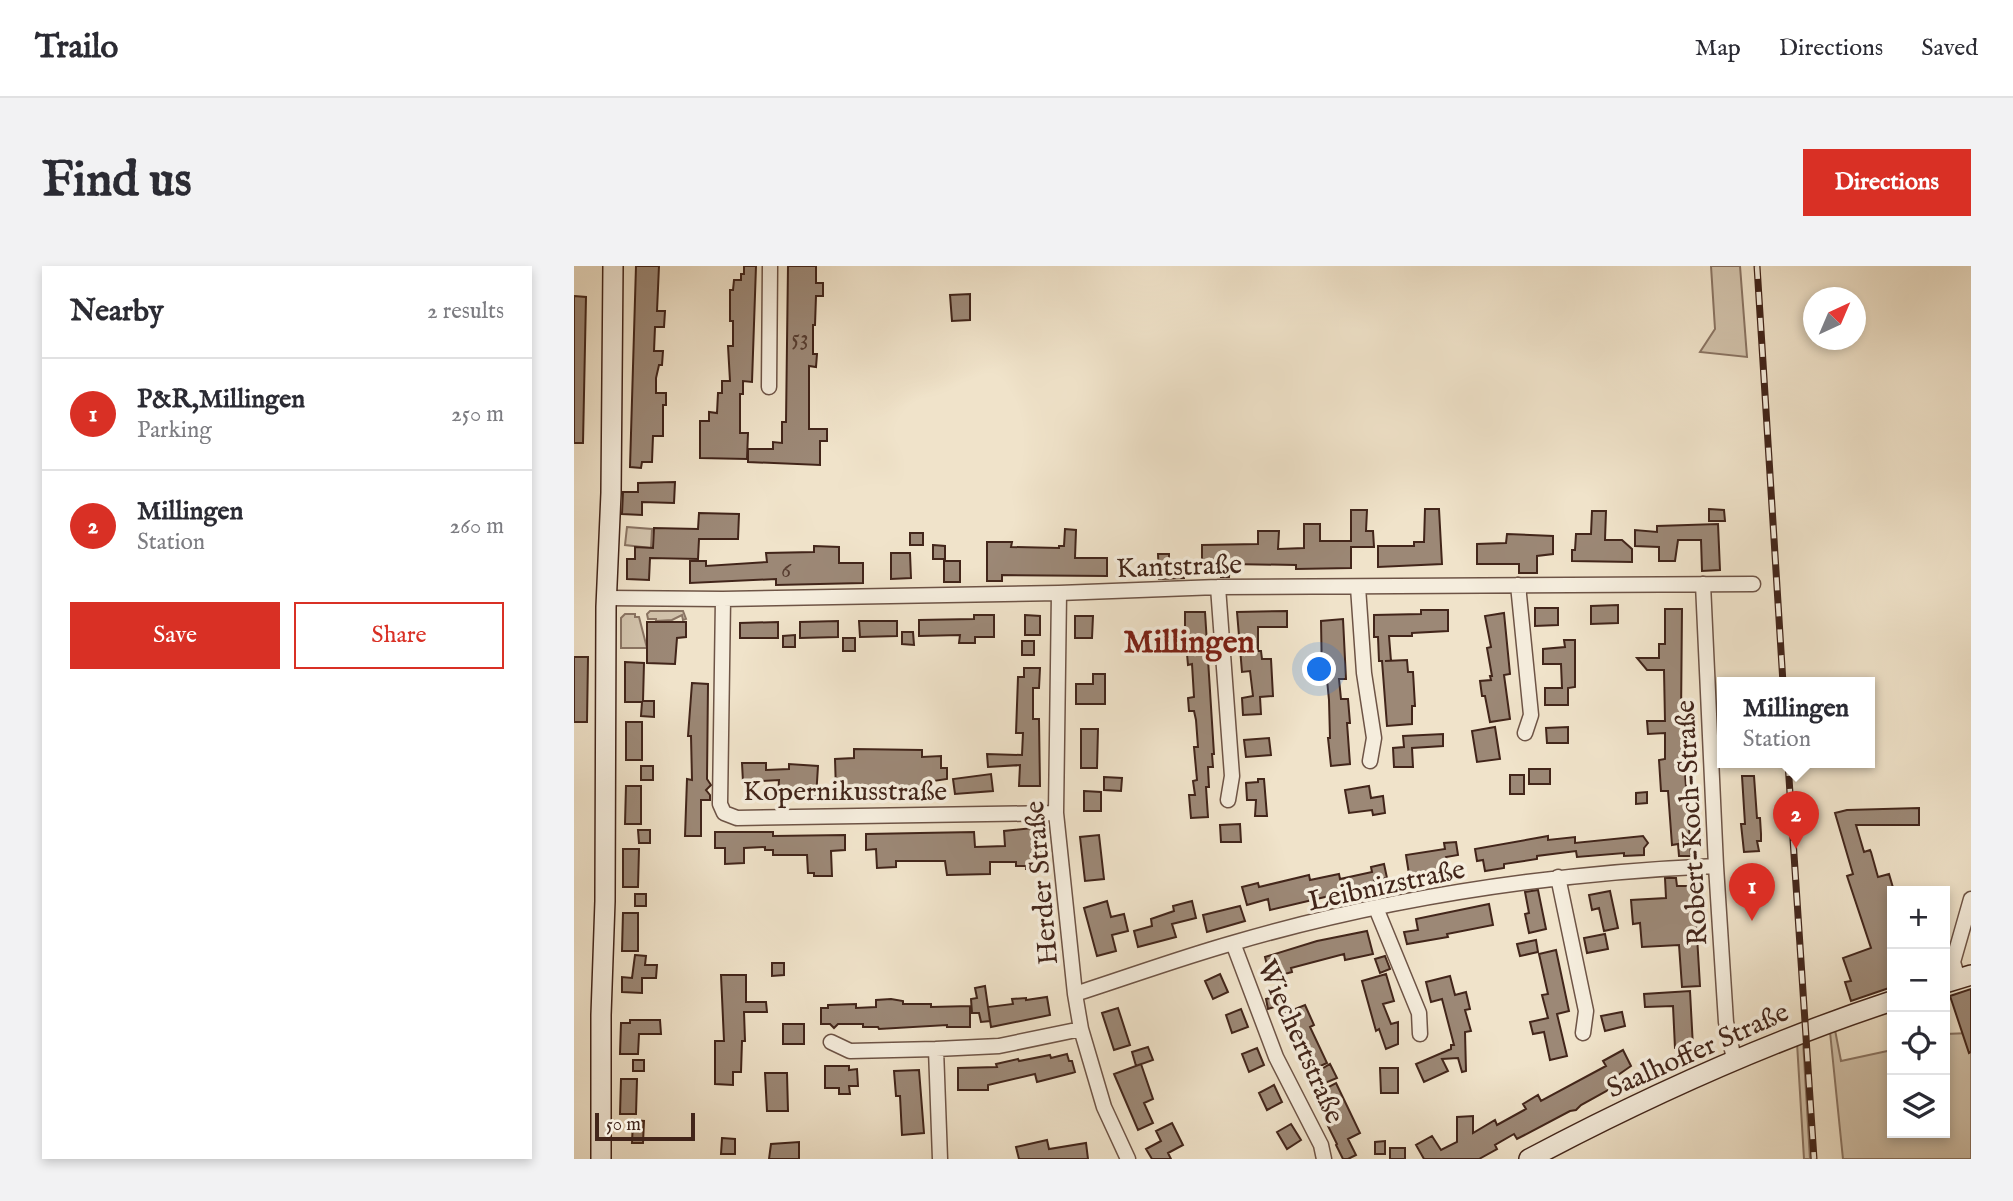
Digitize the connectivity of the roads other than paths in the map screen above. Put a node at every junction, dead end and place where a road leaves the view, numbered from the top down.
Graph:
1 (613, 266) edge
2 (770, 266) edge
3 (769, 387) dead end
4 (1703, 584) junction
5 (1753, 584) dead end
6 (1518, 586) junction
7 (1218, 587) junction
8 (1358, 587) junction
9 (1059, 593) junction
10 (607, 598) junction
11 (723, 599) junction
12 (1525, 733) dead end
13 (1370, 761) dead end
14 (1228, 800) dead end
15 (1056, 813) junction
16 (1716, 866) junction
17 (1558, 877) junction
18 (1971, 899) edge
19 (1376, 908) junction
20 (1233, 943) junction
21 (1958, 979) edge
22 (1075, 994) junction
23 (1887, 1003) edge
24 (1081, 1029) junction
25 (1583, 1033) dead end
26 (1420, 1034) dead end
27 (831, 1042) dead end
28 (936, 1049) junction
29 (1734, 1059) junction
30 (601, 1159) edge
31 (940, 1159) edge
32 (1128, 1159) edge
33 (1324, 1159) edge
34 (1529, 1159) edge

1 - 10 street
2 - 3 street
4 - 5 street, Kantstraße
4 - 6 street, Kantstraße
4 - 16 street, Robert-Koch-Straße
6 - 8 street, Kantstraße
6 - 12 street
7 - 8 street, Kantstraße
7 - 9 street, Kantstraße
7 - 14 street
8 - 13 street
9 - 11 street, Kantstraße
9 - 15 street, Herder Straße
10 - 11 street, Kantstraße
10 - 30 street
11 - 15 street, Kopernikusstraße
15 - 22 street, Herder Straße
16 - 17 street, Leibnizstraße
16 - 29 street, Robert-Koch-Straße
17 - 19 street, Leibnizstraße
17 - 25 street
18 - 21 street
19 - 20 street, Leibnizstraße
19 - 26 street
20 - 22 street, Leibnizstraße
20 - 33 street, Wiechertstraße
22 - 24 street, Herder Straße
23 - 29 street, Saalhoffer Straße
24 - 28 street
24 - 32 street, Herder Straße
27 - 28 street
28 - 31 street
29 - 34 street, Saalhoffer Straße

